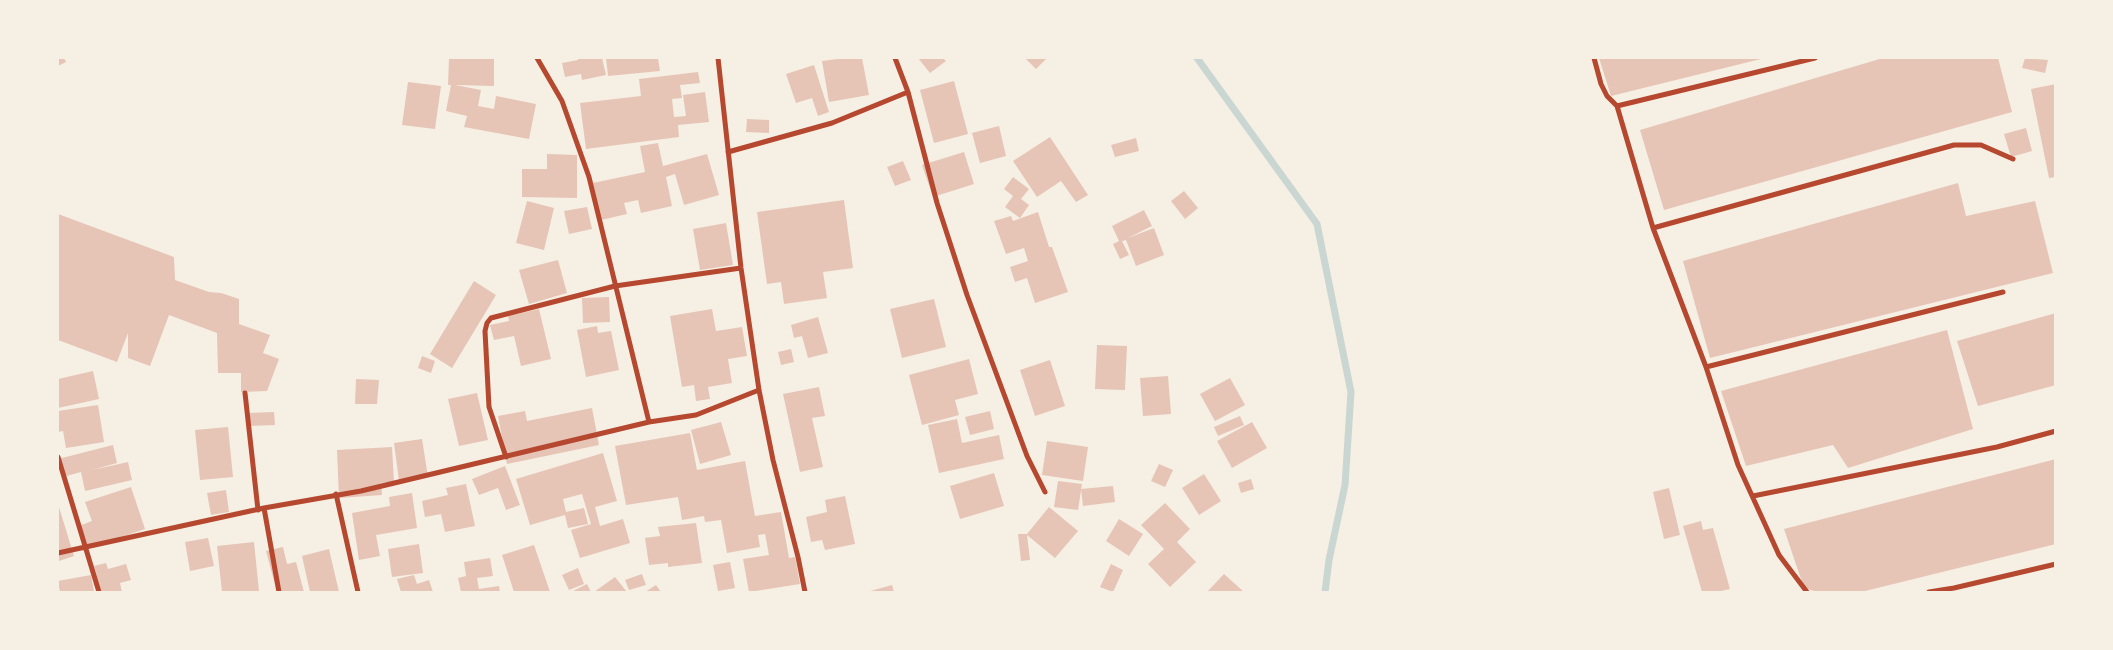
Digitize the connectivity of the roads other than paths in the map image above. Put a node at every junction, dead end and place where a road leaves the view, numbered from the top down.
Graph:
1 (537, 58) edge
2 (718, 58) edge
3 (895, 58) edge
4 (1594, 58) edge
5 (1815, 58) edge
6 (908, 92) junction
7 (1617, 106) junction
8 (728, 152) junction
9 (2013, 159) dead end
10 (1653, 228) junction
11 (741, 268) junction
12 (615, 286) junction
13 (2003, 292) dead end
14 (1706, 366) junction
15 (759, 390) junction
16 (245, 393) dead end
17 (649, 422) junction
18 (2056, 431) edge
19 (58, 457) edge
20 (506, 457) junction
21 (1045, 492) dead end
22 (336, 494) junction
23 (1753, 496) junction
24 (264, 508) junction
25 (258, 510) junction
26 (86, 546) junction
27 (58, 554) edge
28 (2056, 564) edge
29 (99, 592) edge
30 (279, 592) edge
31 (358, 592) edge
32 (805, 592) edge
33 (1806, 592) edge
34 (1929, 592) edge

1 - 12 street
2 - 8 street
3 - 6 street
4 - 7 street
5 - 7 street
6 - 8 street
6 - 21 street
7 - 10 street
8 - 11 street
9 - 10 street
10 - 14 street
11 - 12 street
11 - 15 street
12 - 17 street
12 - 20 street
13 - 14 street
14 - 23 street
15 - 17 street
15 - 32 street
16 - 25 street
17 - 20 street
18 - 23 street
19 - 26 street
20 - 22 street
22 - 24 street
22 - 31 street
23 - 33 street
24 - 25 street
24 - 30 street
25 - 26 street
26 - 27 street
26 - 29 street
28 - 34 street

